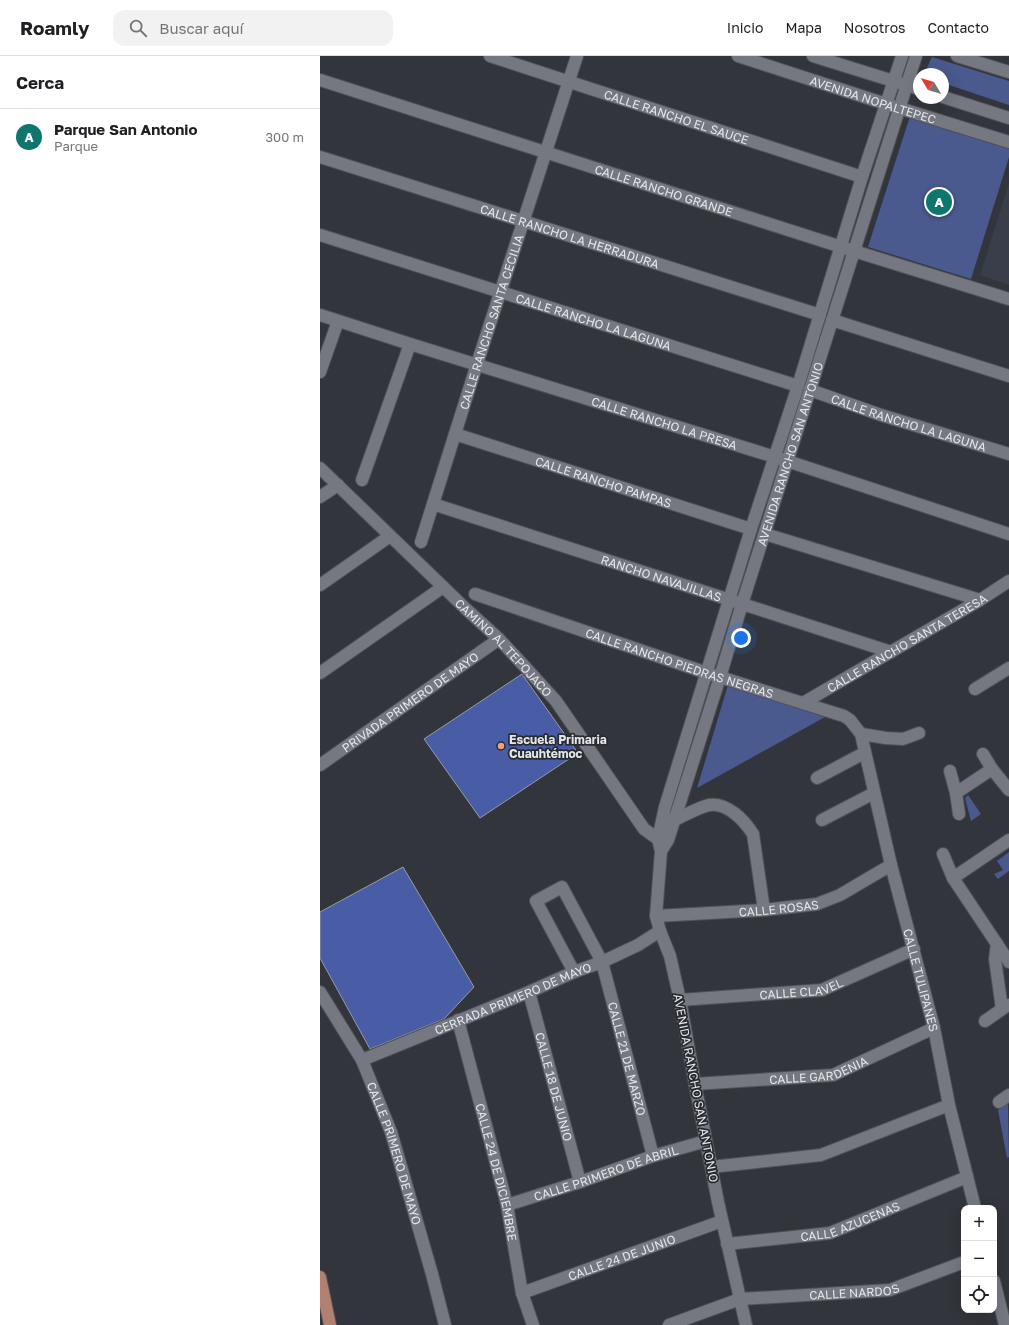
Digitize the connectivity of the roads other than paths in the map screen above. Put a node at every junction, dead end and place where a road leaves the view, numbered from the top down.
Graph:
1 (490, 56) edge
2 (577, 56) edge
3 (738, 56) edge
4 (813, 56) edge
5 (902, 56) edge
6 (916, 56) edge
7 (957, 56) edge
8 (1009, 72) edge
9 (320, 80) edge
10 (568, 81) junction
11 (894, 81) junction
12 (907, 85) junction
13 (913, 87) edge
14 (949, 99) edge
15 (886, 104) junction
16 (899, 108) junction
17 (1009, 118) edge
18 (1009, 142) edge
19 (545, 152) junction
20 (320, 157) edge
21 (862, 176) junction
22 (523, 221) junction
23 (320, 235) edge
24 (841, 247) junction
25 (854, 251) junction
26 (500, 292) junction
27 (1009, 299) edge
28 (320, 315) edge
29 (820, 315) junction
30 (832, 320) junction
31 (338, 321) junction
32 (410, 344) junction
33 (477, 364) junction
34 (320, 372) edge
35 (1009, 376) edge
36 (804, 388) junction
37 (455, 434) junction
38 (1009, 454) edge
39 (775, 457) junction
40 (788, 461) junction
41 (320, 468) edge
42 (362, 480) dead end
43 (338, 485) junction
44 (320, 497) edge
45 (433, 504) junction
46 (751, 529) junction
47 (765, 534) junction
48 (1009, 534) edge
49 (390, 536) junction
50 (421, 542) dead end
51 (1009, 581) edge
52 (320, 584) edge
53 (443, 587) junction
54 (475, 594) dead end
55 (730, 600) junction
56 (980, 600) junction
57 (742, 604) junction
58 (499, 639) junction
59 (891, 652) junction
60 (1009, 668) edge
61 (320, 673) edge
62 (707, 673) junction
63 (720, 677) junction
64 (975, 689) dead end
65 (803, 703) junction
66 (919, 733) dead end
67 (861, 734) junction
68 (864, 752) junction
69 (983, 754) dead end
70 (320, 765) edge
71 (992, 768) junction
72 (950, 772) dead end
73 (817, 778) dead end
74 (1009, 790) edge
75 (874, 793) junction
76 (956, 793) junction
77 (959, 814) dead end
78 (668, 820) junction
79 (822, 820) dead end
80 (663, 839) junction
81 (1009, 840) edge
82 (943, 854) dead end
83 (891, 865) junction
84 (953, 878) junction
85 (764, 910) junction
86 (656, 916) junction
87 (660, 931) junction
88 (997, 944) junction
89 (914, 949) junction
90 (602, 962) junction
91 (1009, 962) edge
92 (574, 972) junction
93 (320, 992) edge
94 (529, 992) junction
95 (680, 1000) junction
96 (1006, 1007) edge
97 (458, 1020) junction
98 (986, 1021) dead end
99 (934, 1028) junction
100 (362, 1060) junction
101 (695, 1084) junction
102 (949, 1105) junction
103 (706, 1141) junction
104 (654, 1156) junction
105 (711, 1166) junction
106 (966, 1177) junction
107 (580, 1182) junction
108 (507, 1205) junction
109 (974, 1205) edge
110 (722, 1221) junction
111 (727, 1244) junction
112 (961, 1263) edge
113 (320, 1277) edge
114 (522, 1293) junction
115 (997, 1293) edge
116 (740, 1299) junction
117 (330, 1325) edge
118 (445, 1325) edge
119 (533, 1325) edge
120 (669, 1325) edge
121 (746, 1325) edge
122 (1005, 1325) edge

1 - 10 street, CALLE RANCHO EL SAUCE
2 - 10 street, CALLE RANCHO SANTA CECILIA
3 - 15 street, AVENIDA NOPALTEPEC
4 - 11 street
5 - 11 street, AVENIDA RANCHO SAN ANTONIO
6 - 12 street, AVENIDA RANCHO SAN ANTONIO
7 - 8 street
9 - 19 street, CALLE RANCHO GRANDE
10 - 19 street, CALLE RANCHO SANTA CECILIA
10 - 21 street, CALLE RANCHO EL SAUCE
11 - 12 street
11 - 15 street, AVENIDA RANCHO SAN ANTONIO
12 - 13 street
12 - 16 street, AVENIDA RANCHO SAN ANTONIO
14 - 17 street
15 - 16 street, AVENIDA NOPALTEPEC
15 - 21 street, AVENIDA RANCHO SAN ANTONIO
16 - 18 street, AVENIDA NOPALTEPEC
16 - 25 street, AVENIDA RANCHO SAN ANTONIO
19 - 22 street, CALLE RANCHO SANTA CECILIA
19 - 24 street, CALLE RANCHO GRANDE
20 - 22 street, CALLE RANCHO LA HERRADURA
21 - 24 street, AVENIDA RANCHO SAN ANTONIO
22 - 26 street, CALLE RANCHO SANTA CECILIA
22 - 29 street, CALLE RANCHO LA HERRADURA
23 - 26 street, CALLE RANCHO LA LAGUNA
24 - 25 street, CALLE RANCHO GRANDE
24 - 29 street, AVENIDA RANCHO SAN ANTONIO
25 - 27 street, CALLE RANCHO GRANDE
25 - 30 street, AVENIDA RANCHO SAN ANTONIO
26 - 33 street, CALLE RANCHO SANTA CECILIA
26 - 36 street, CALLE RANCHO LA LAGUNA
28 - 31 street, CALLE RANCHO LA PRESA
29 - 36 street, AVENIDA RANCHO SAN ANTONIO
30 - 35 street
30 - 36 street, AVENIDA RANCHO SAN ANTONIO
31 - 32 street, CALLE RANCHO LA PRESA
31 - 34 street
32 - 33 street, CALLE RANCHO LA PRESA
32 - 42 street
33 - 37 street, CALLE RANCHO SANTA CECILIA
33 - 39 street, CALLE RANCHO LA PRESA
36 - 38 street, CALLE RANCHO LA LAGUNA
36 - 39 street, AVENIDA RANCHO SAN ANTONIO
36 - 40 street, AVENIDA RANCHO SAN ANTONIO
37 - 45 street, CALLE RANCHO SANTA CECILIA
37 - 46 street, CALLE RANCHO PAMPAS
39 - 40 street, CALLE RANCHO LA PRESA
39 - 46 street, AVENIDA RANCHO SAN ANTONIO
40 - 47 street, AVENIDA RANCHO SAN ANTONIO
40 - 48 street, CALLE RANCHO LA PRESA
41 - 43 street, CAMINO AL TEPOJACO
43 - 44 street
43 - 49 street, CAMINO AL TEPOJACO
45 - 50 street, CALLE RANCHO SANTA CECILIA
45 - 55 street, RANCHO NAVAJILLAS
46 - 55 street, AVENIDA RANCHO SAN ANTONIO
47 - 56 street
47 - 57 street, AVENIDA RANCHO SAN ANTONIO
49 - 52 street
49 - 53 street, CAMINO AL TEPOJACO
51 - 56 street, CALLE RANCHO SANTA TERESA
53 - 58 street, CAMINO AL TEPOJACO
53 - 61 street
54 - 62 street, CALLE RANCHO PIEDRAS NEGRAS
55 - 57 street, RANCHO NAVAJILLAS
55 - 62 street, AVENIDA RANCHO SAN ANTONIO
56 - 59 street, CALLE RANCHO SANTA TERESA
57 - 59 street, RANCHO NAVAJILLAS
57 - 63 street, AVENIDA RANCHO SAN ANTONIO
58 - 70 street, PRIVADA PRIMERO DE MAYO
58 - 80 street, CAMINO AL TEPOJACO
59 - 65 street, CALLE RANCHO SANTA TERESA
60 - 64 street
62 - 63 street, CALLE RANCHO PIEDRAS NEGRAS
62 - 78 street, AVENIDA RANCHO SAN ANTONIO
63 - 65 street, CALLE RANCHO PIEDRAS NEGRAS
63 - 78 street, AVENIDA RANCHO SAN ANTONIO
65 - 67 street, CALLE RANCHO PIEDRAS NEGRAS
66 - 67 street
67 - 68 street
68 - 73 street
68 - 75 street, CALLE TULIPANES
69 - 71 street
71 - 74 street
71 - 76 street
72 - 76 street
75 - 79 street
75 - 83 street, CALLE TULIPANES
76 - 77 street
78 - 80 street, AVENIDA RANCHO SAN ANTONIO
78 - 85 street
80 - 86 street, AVENIDA RANCHO SAN ANTONIO
81 - 84 street
82 - 84 street
83 - 85 street, CALLE ROSAS
83 - 89 street, CALLE TULIPANES
84 - 88 street
85 - 86 street, CALLE ROSAS
86 - 87 street, AVENIDA RANCHO SAN ANTONIO
87 - 90 street, CERRADA PRIMERO DE MAYO
87 - 95 street, AVENIDA RANCHO SAN ANTONIO
88 - 91 street
88 - 96 street
89 - 95 street, CALLE CLAVEL
89 - 99 street, CALLE TULIPANES
90 - 92 street, CERRADA PRIMERO DE MAYO
90 - 92 street, CALLE 21 DE MARZO
90 - 104 street, CALLE 21 DE MARZO
92 - 94 street, CERRADA PRIMERO DE MAYO
93 - 100 street, CALLE PRIMERO DE MAYO
94 - 97 street, CERRADA PRIMERO DE MAYO
94 - 107 street, CALLE 18 DE JUNIO
95 - 101 street, AVENIDA RANCHO SAN ANTONIO
96 - 98 street
97 - 100 street, CERRADA PRIMERO DE MAYO
97 - 108 street, CALLE 24 DE DICIEMBRE
99 - 101 street, CALLE GARDENIA
99 - 102 street, CALLE TULIPANES
100 - 118 street, CALLE PRIMERO DE MAYO
101 - 103 street, AVENIDA RANCHO SAN ANTONIO
102 - 105 street
102 - 106 street, CALLE TULIPANES
103 - 104 street, CALLE PRIMERO DE ABRIL
103 - 105 street, AVENIDA RANCHO SAN ANTONIO
104 - 107 street, CALLE PRIMERO DE ABRIL
105 - 110 street, AVENIDA RANCHO SAN ANTONIO
106 - 109 street, CALLE TULIPANES
106 - 111 street, CALLE AZUCENAS
107 - 108 street, CALLE PRIMERO DE ABRIL
108 - 114 street, CALLE 24 DE DICIEMBRE
110 - 111 street, AVENIDA RANCHO SAN ANTONIO
110 - 114 street, CALLE 24 DE JUNIO
111 - 116 street, AVENIDA RANCHO SAN ANTONIO
112 - 116 street, CALLE NARDOS
113 - 117 main road
114 - 119 street, CALLE 24 DE DICIEMBRE
115 - 122 street
116 - 120 street, CALLE NARDOS
116 - 121 street, AVENIDA RANCHO SAN ANTONIO

